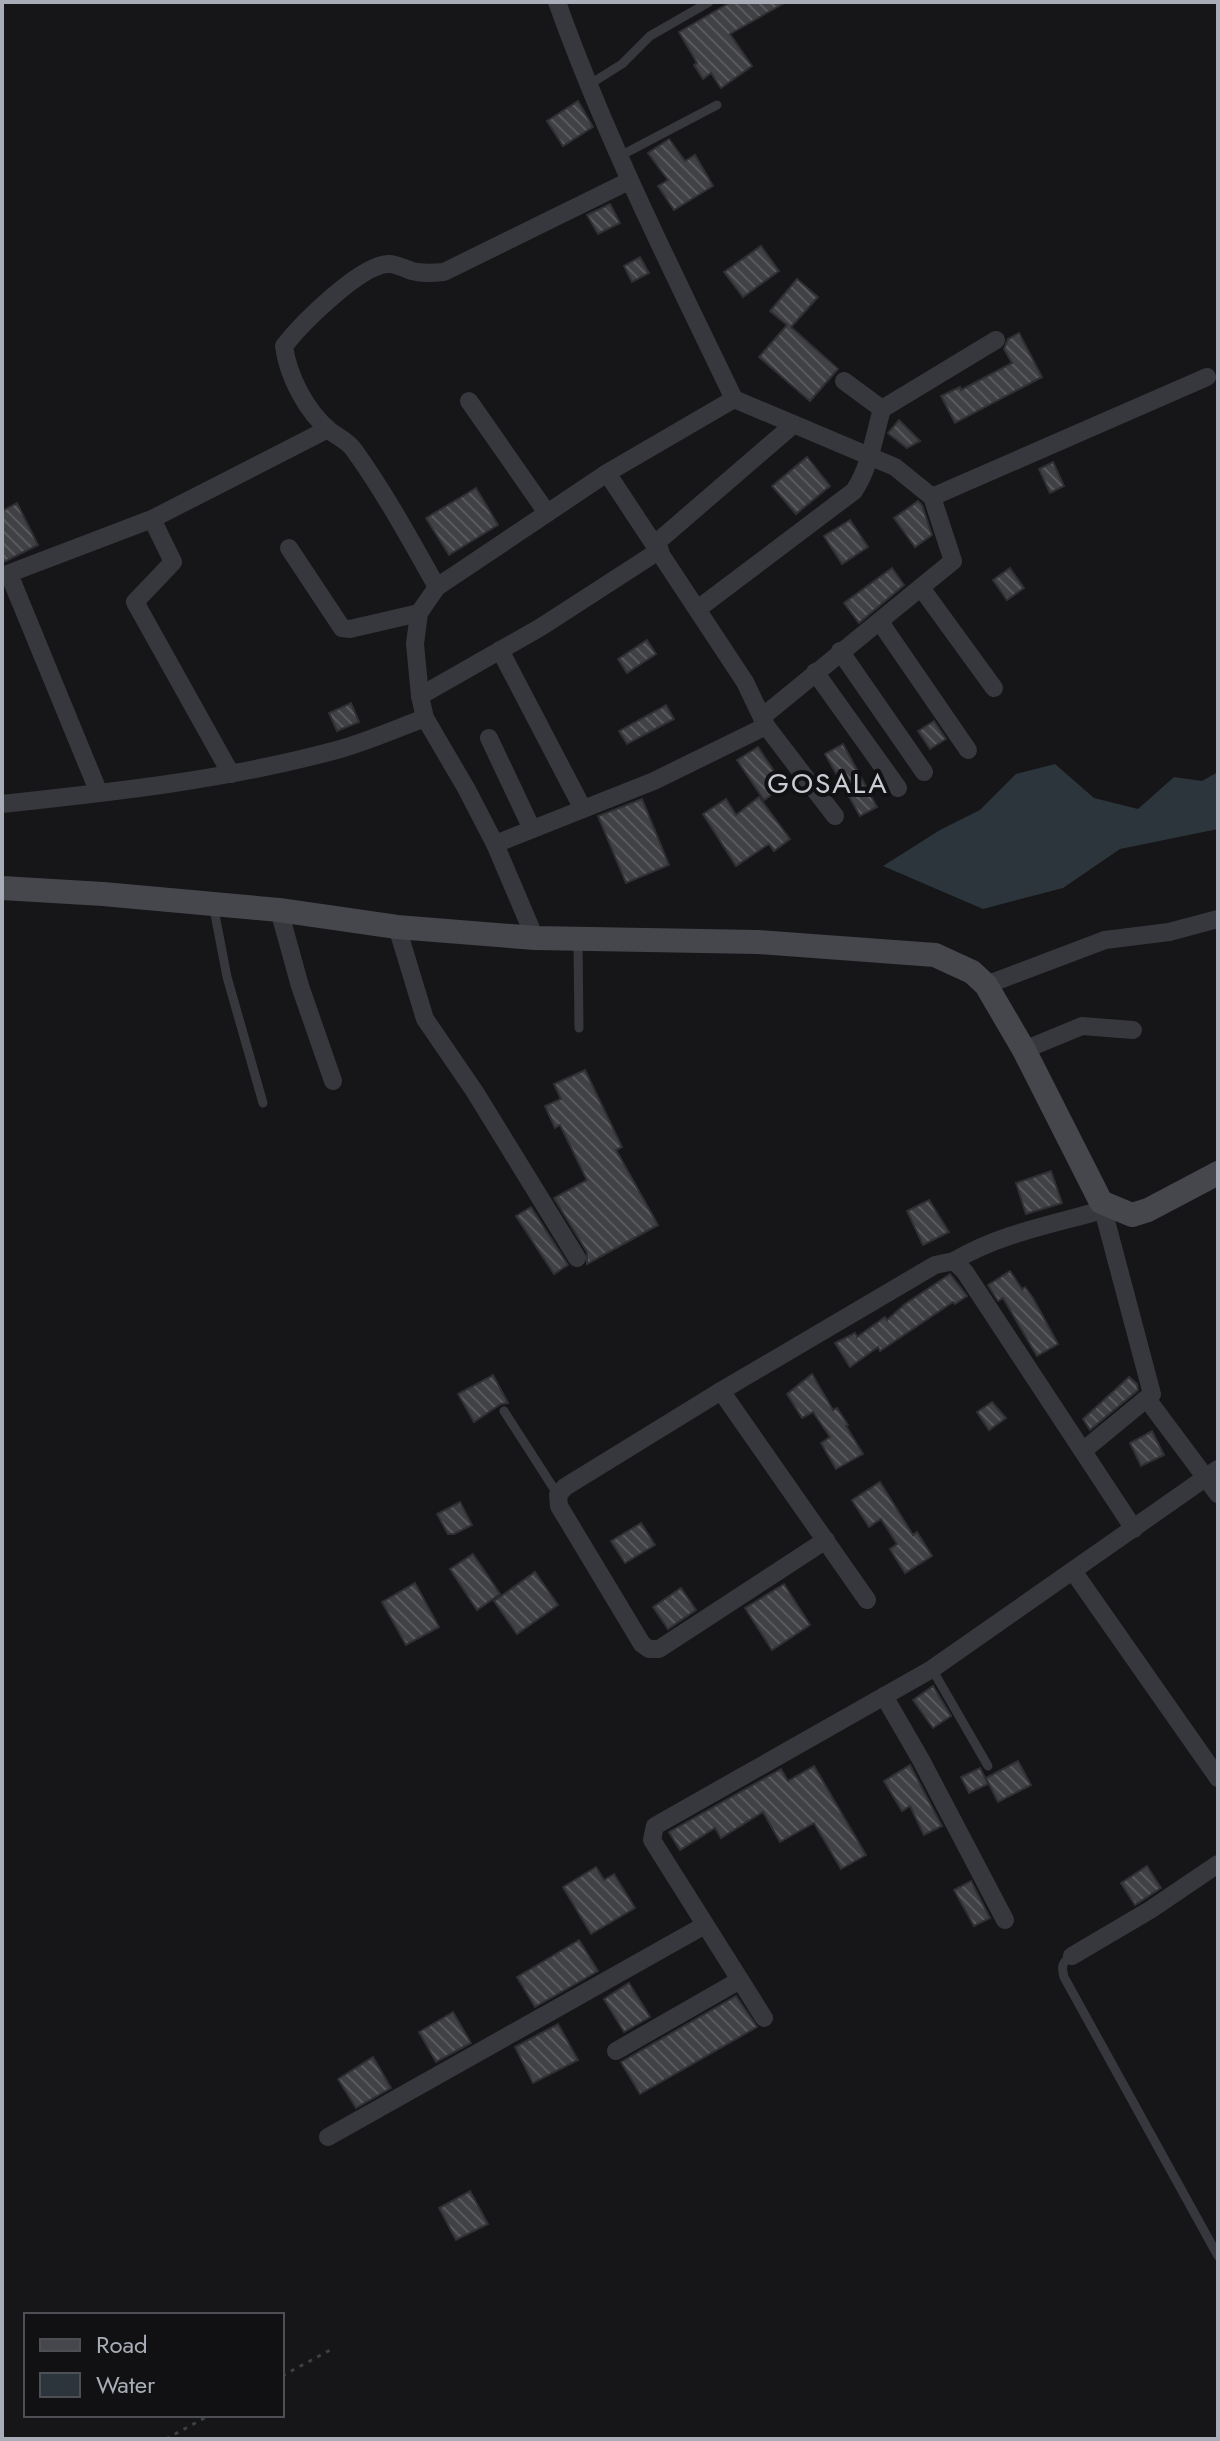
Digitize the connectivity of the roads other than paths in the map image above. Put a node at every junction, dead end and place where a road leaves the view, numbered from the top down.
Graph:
1 (557, 2) edge
2 (709, 2) edge
3 (587, 86) junction
4 (717, 105) dead end
5 (618, 157) junction
6 (629, 181) junction
7 (996, 340) dead end
8 (1207, 377) dead end
9 (844, 381) dead end
10 (734, 399) junction
11 (469, 401) dead end
12 (882, 409) junction
13 (793, 425) junction
14 (328, 429) junction
15 (868, 456) junction
16 (607, 473) junction
17 (932, 497) junction
18 (547, 513) junction
19 (152, 519) junction
20 (658, 546) junction
21 (289, 548) dead end
22 (5, 575) edge
23 (437, 587) junction
24 (922, 589) junction
25 (699, 608) junction
26 (419, 613) junction
27 (880, 622) junction
28 (500, 650) junction
29 (840, 651) junction
30 (815, 672) junction
31 (994, 688) dead end
32 (420, 696) junction
33 (425, 718) junction
34 (764, 722) junction
35 (489, 738) dead end
36 (968, 750) dead end
37 (924, 772) dead end
38 (231, 774) junction
39 (898, 788) dead end
40 (99, 793) junction
41 (2, 804) edge
42 (583, 809) junction
43 (835, 816) dead end
44 (532, 829) junction
45 (495, 844) junction
46 (2, 888) edge
47 (213, 904) junction
48 (279, 910) junction
49 (1218, 919) edge
50 (397, 927) junction
51 (535, 938) junction
52 (578, 939) junction
53 (986, 985) junction
54 (579, 1028) dead end
55 (1133, 1030) dead end
56 (1024, 1050) junction
57 (333, 1081) dead end
58 (263, 1103) dead end
59 (1218, 1173) edge
60 (1102, 1206) junction
61 (577, 1258) dead end
62 (954, 1261) junction
63 (721, 1391) junction
64 (1147, 1399) junction
65 (504, 1411) dead end
66 (1084, 1450) junction
67 (1212, 1474) edge
68 (1218, 1494) edge
69 (558, 1495) junction
70 (1134, 1529) junction
71 (826, 1540) junction
72 (1073, 1571) junction
73 (867, 1600) dead end
74 (932, 1669) junction
75 (884, 1696) junction
76 (988, 1766) dead end
77 (1218, 1778) edge
78 (1218, 1864) edge
79 (1005, 1920) dead end
80 (705, 1925) junction
81 (1072, 1956) joint
82 (740, 1980) junction
83 (764, 2018) dead end
84 (616, 2051) dead end
85 (328, 2137) dead end
86 (1218, 2256) edge

1 - 3 street
2 - 3 lane
3 - 5 street
4 - 5 lane
5 - 6 street
6 - 10 street
6 - 14 street
7 - 12 street
8 - 17 street
9 - 12 street
10 - 13 street
10 - 16 street
11 - 18 street
12 - 15 street
13 - 15 street
13 - 20 street
14 - 19 street
14 - 23 street
15 - 17 street
15 - 25 street
16 - 18 street
16 - 20 street
17 - 24 street
18 - 23 street
19 - 22 street
19 - 38 street
20 - 25 street
20 - 28 street
21 - 26 street
22 - 40 street
23 - 26 street
24 - 27 street
24 - 31 street
25 - 34 street
26 - 32 street
27 - 29 street
27 - 36 street
28 - 32 street
28 - 42 street
29 - 30 street
29 - 37 street
30 - 34 street
30 - 39 street
32 - 33 street
33 - 38 street
33 - 45 street
34 - 42 street
34 - 43 street
35 - 44 street
38 - 40 street
40 - 41 street
42 - 44 street
44 - 45 street
45 - 51 street
46 - 47 main road
47 - 48 main road
47 - 58 lane
48 - 50 main road
48 - 57 street
49 - 53 street
50 - 51 main road
50 - 61 street
51 - 52 main road
52 - 53 main road
52 - 54 lane
53 - 56 main road
55 - 56 street
56 - 60 main road
59 - 60 main road
60 - 62 street
60 - 64 street
62 - 63 street
62 - 66 street
63 - 69 street
63 - 71 street
64 - 66 street
64 - 67 street
65 - 69 lane
66 - 70 street
67 - 68 street
67 - 70 street
69 - 71 street
70 - 72 street
71 - 73 street
72 - 74 street
72 - 77 street
74 - 75 street
74 - 76 lane
75 - 79 street
75 - 80 street
78 - 81 street
80 - 82 street
80 - 85 street
81 - 86 lane
82 - 83 street
82 - 84 street

